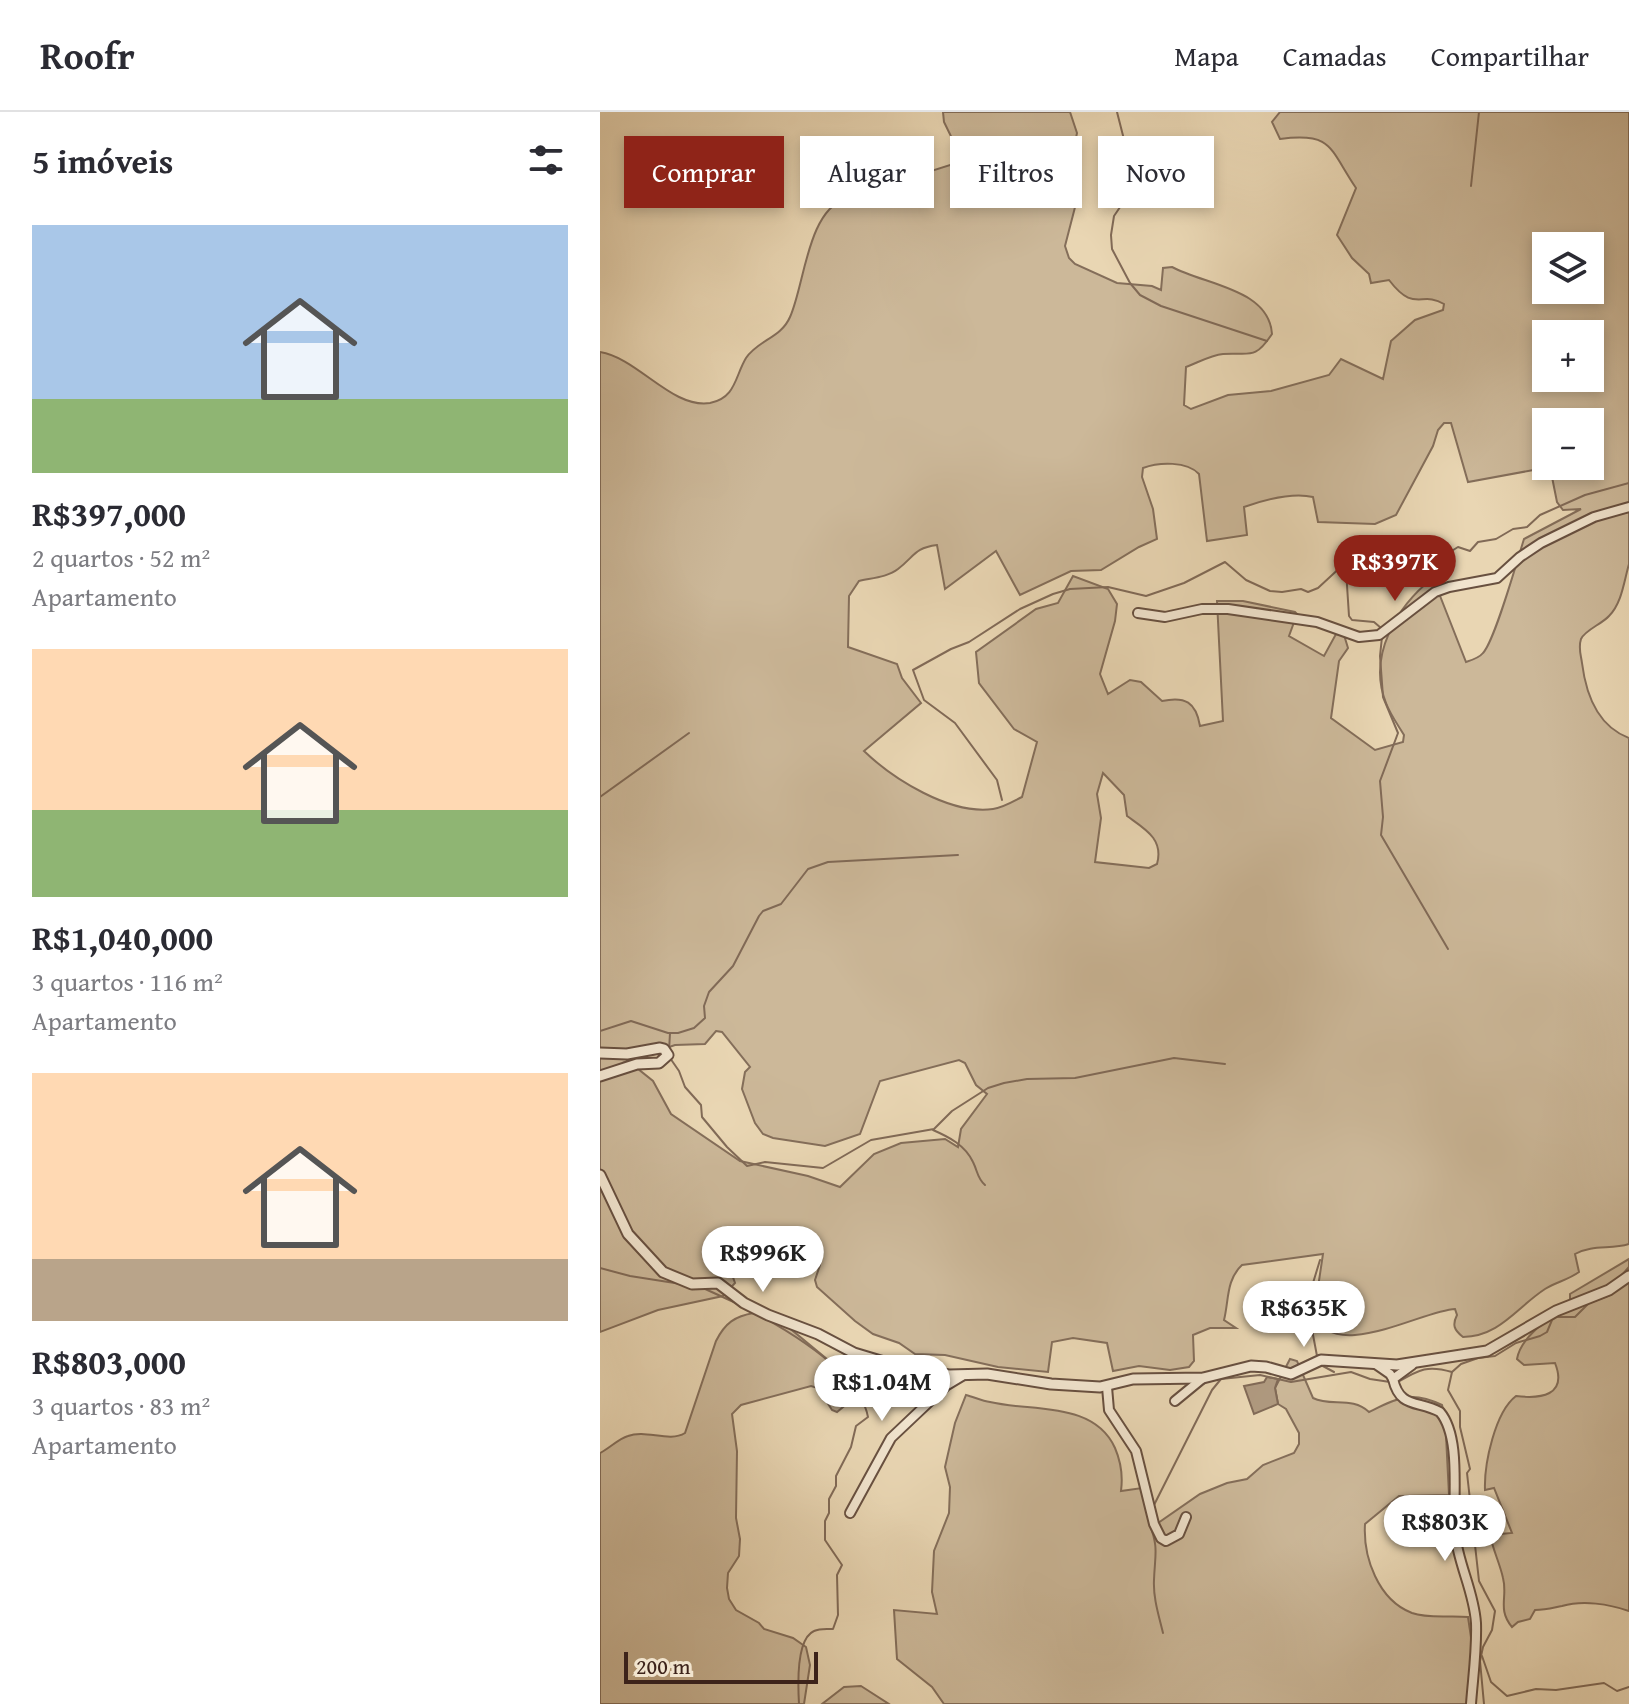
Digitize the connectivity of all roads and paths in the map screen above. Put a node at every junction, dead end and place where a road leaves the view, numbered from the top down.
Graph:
1 (1629, 507) edge
2 (1138, 613) dead end
3 (600, 1053) edge
4 (600, 1076) edge
5 (600, 1175) edge
6 (1629, 1276) edge
7 (1412, 1364) junction
8 (1377, 1365) junction
9 (962, 1376) junction
10 (1203, 1378) junction
11 (1393, 1379) junction
12 (1107, 1387) junction
13 (1175, 1401) dead end
14 (850, 1513) dead end
15 (1186, 1517) dead end
16 (1471, 1704) edge

1 - 2 street
3 - 4 street
5 - 9 street
6 - 7 street
7 - 8 street
7 - 11 street
8 - 10 street
8 - 11 street
9 - 12 street
9 - 14 street
10 - 12 street
10 - 13 street
11 - 16 street
12 - 15 street

